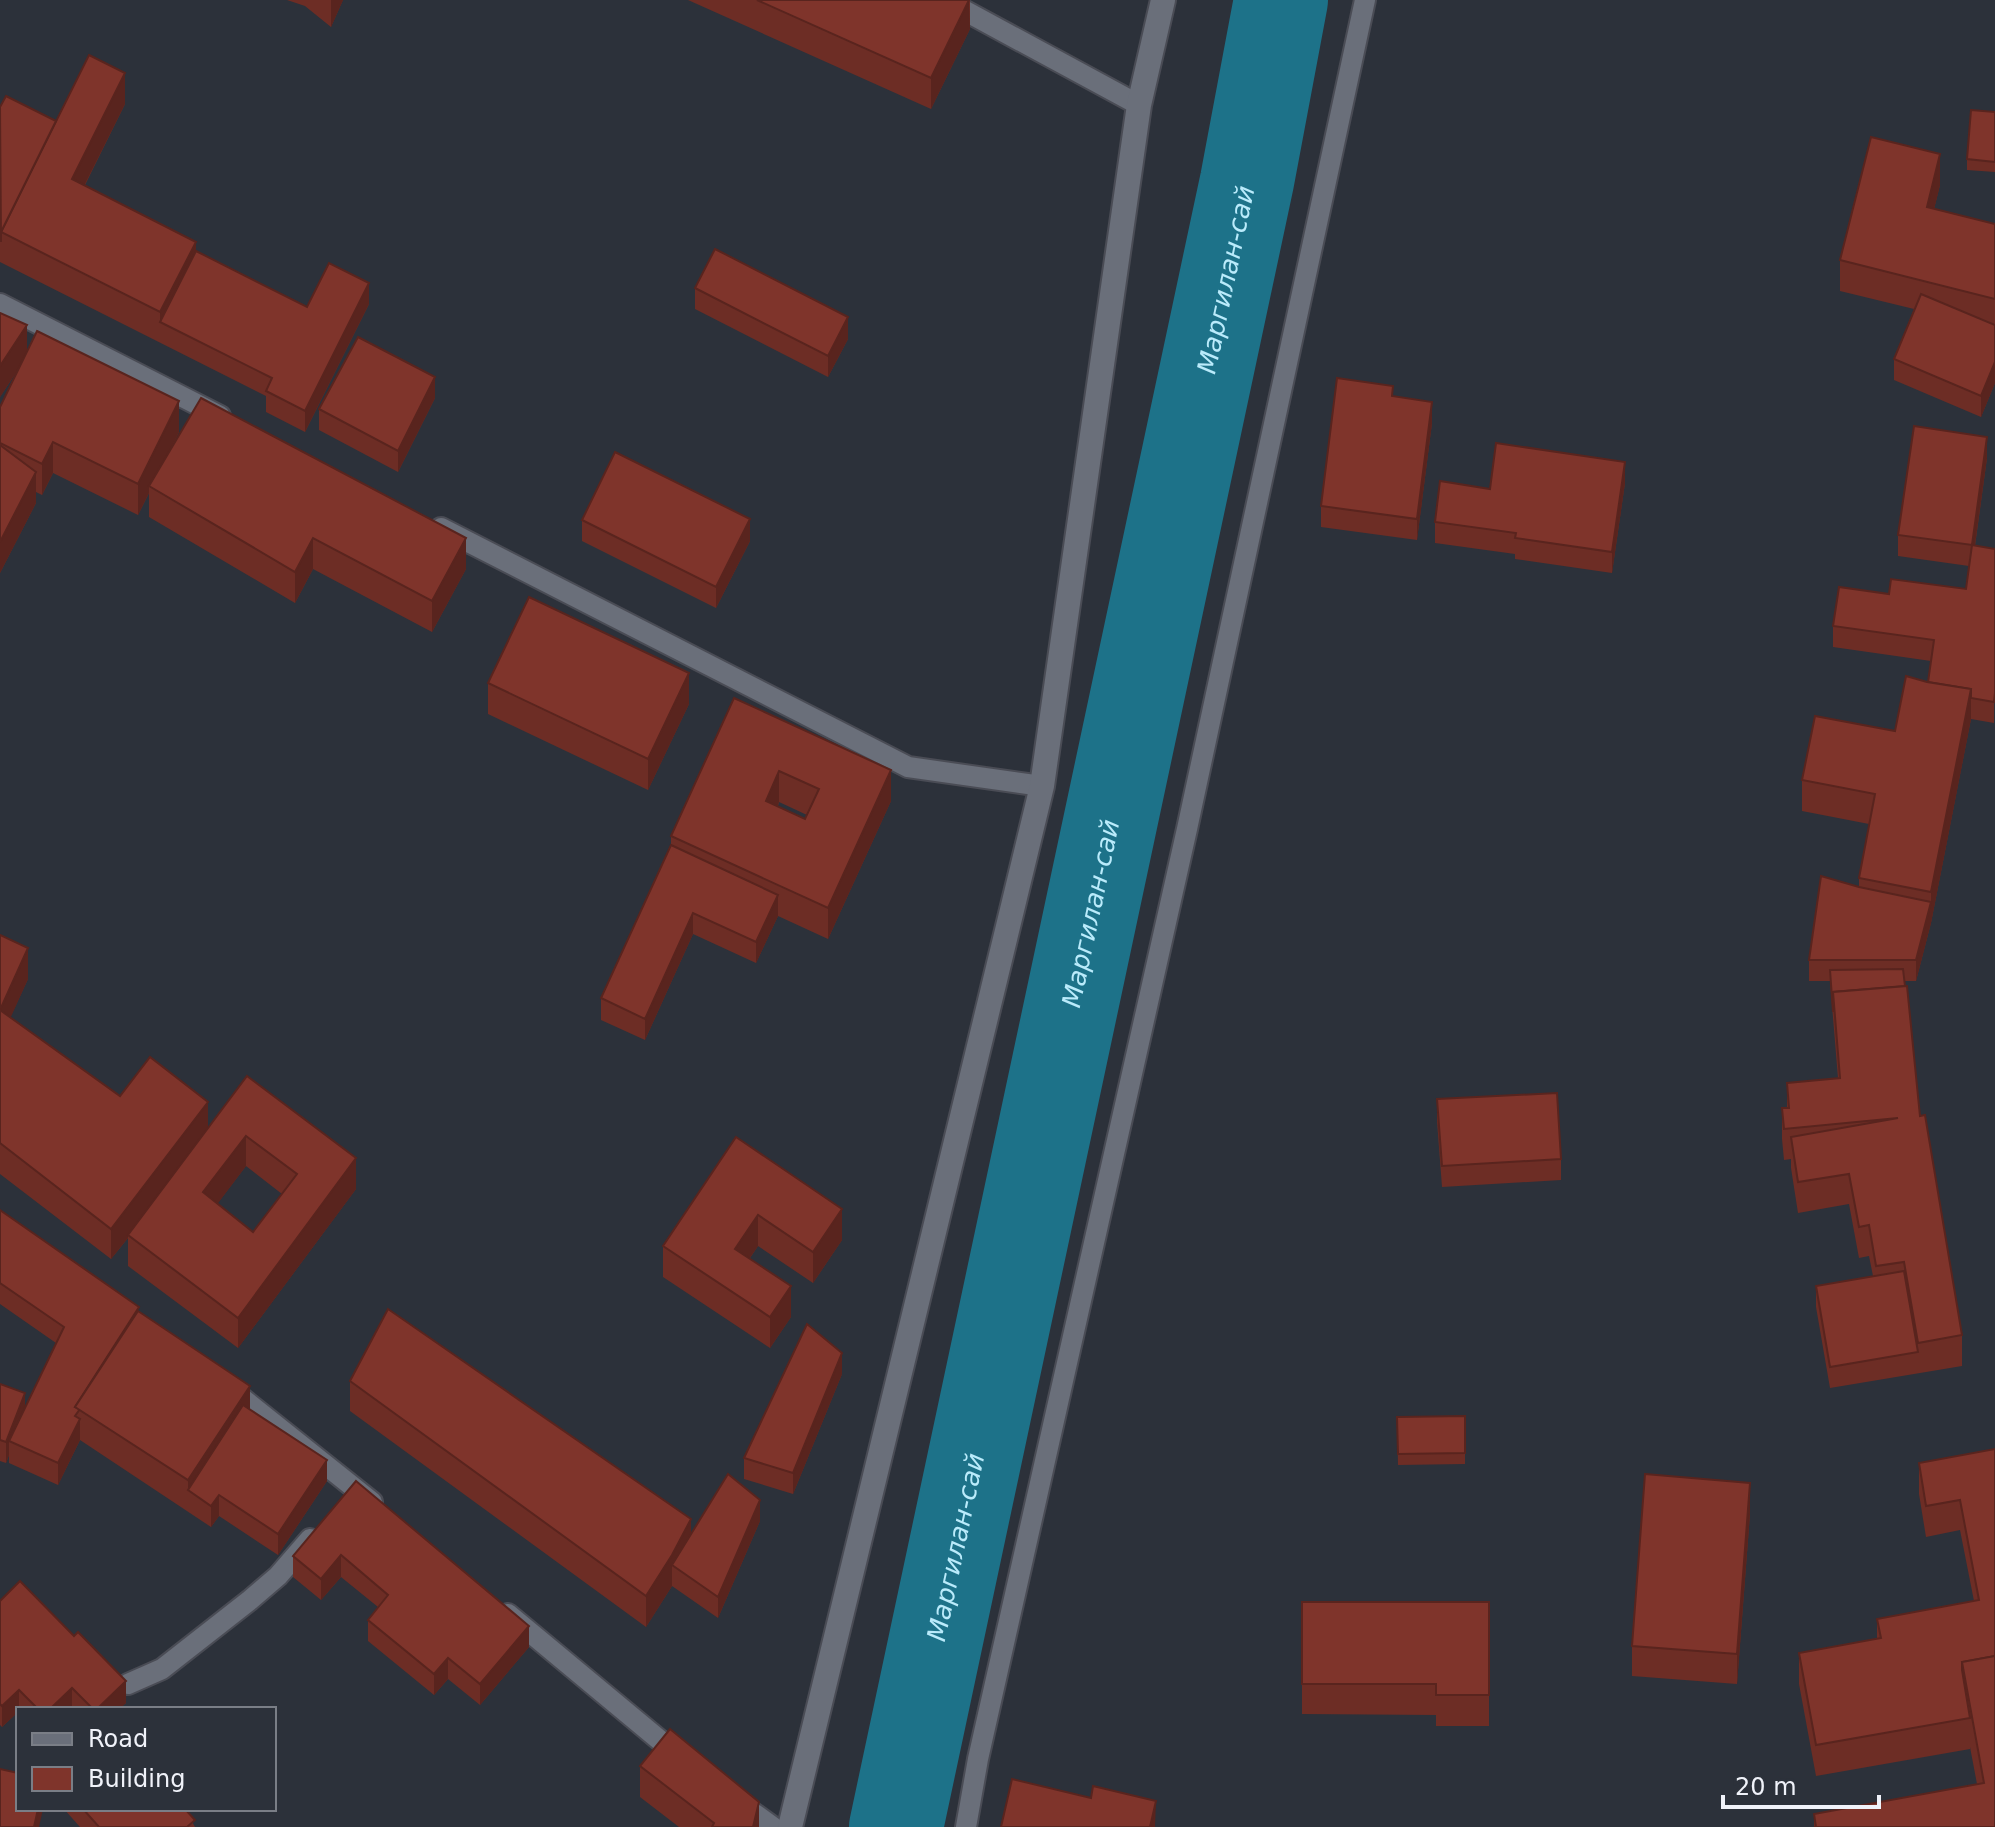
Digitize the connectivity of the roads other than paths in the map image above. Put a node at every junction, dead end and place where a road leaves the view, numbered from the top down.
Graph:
1 (945, 0) edge
2 (1163, 0) edge
3 (1365, 0) edge
4 (1139, 105) junction
5 (0, 304) edge
6 (241, 427) edge
7 (426, 521) edge
8 (1042, 786) junction
9 (215, 1376) edge
10 (391, 1517) edge
11 (326, 1521) edge
12 (487, 1597) edge
13 (128, 1684) edge
14 (691, 1766) edge
15 (727, 1794) edge
16 (773, 1827) edge
17 (790, 1827) edge
18 (966, 1827) edge

1 - 4 lane
2 - 4 street
3 - 18 lane
4 - 8 street
5 - 6 lane
7 - 8 lane
8 - 17 street
9 - 10 lane
11 - 13 lane
12 - 14 lane
15 - 16 lane

